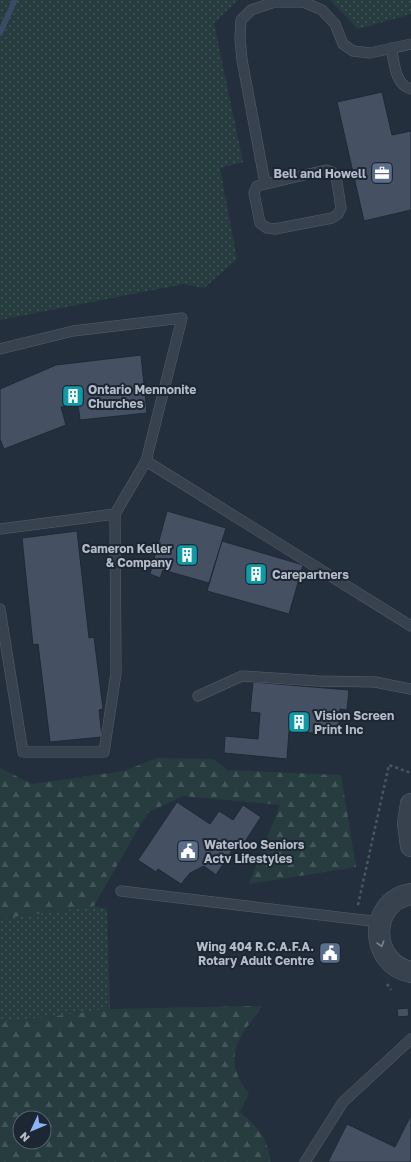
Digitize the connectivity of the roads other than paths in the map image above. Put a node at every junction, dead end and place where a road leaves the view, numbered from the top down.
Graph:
1 (411, 44) edge
2 (391, 48) junction
3 (411, 89) edge
4 (265, 183) junction
5 (0, 349) edge
6 (146, 461) junction
7 (115, 514) junction
8 (0, 529) edge
9 (0, 610) edge
10 (411, 626) edge
11 (411, 689) edge
12 (198, 696) dead end
13 (411, 804) edge
14 (411, 846) edge
15 (121, 891) dead end
16 (411, 894) edge
17 (380, 922) junction
18 (411, 972) edge
19 (411, 1039) edge
20 (305, 1162) edge

1 - 2 lane
2 - 3 lane
2 - 4 lane
4 - 4 lane
5 - 6 lane
6 - 7 lane
6 - 10 lane
7 - 8 lane
7 - 9 lane
11 - 12 lane
13 - 14 street
15 - 17 lane
16 - 17 street
17 -> 18 street
19 - 20 lane

